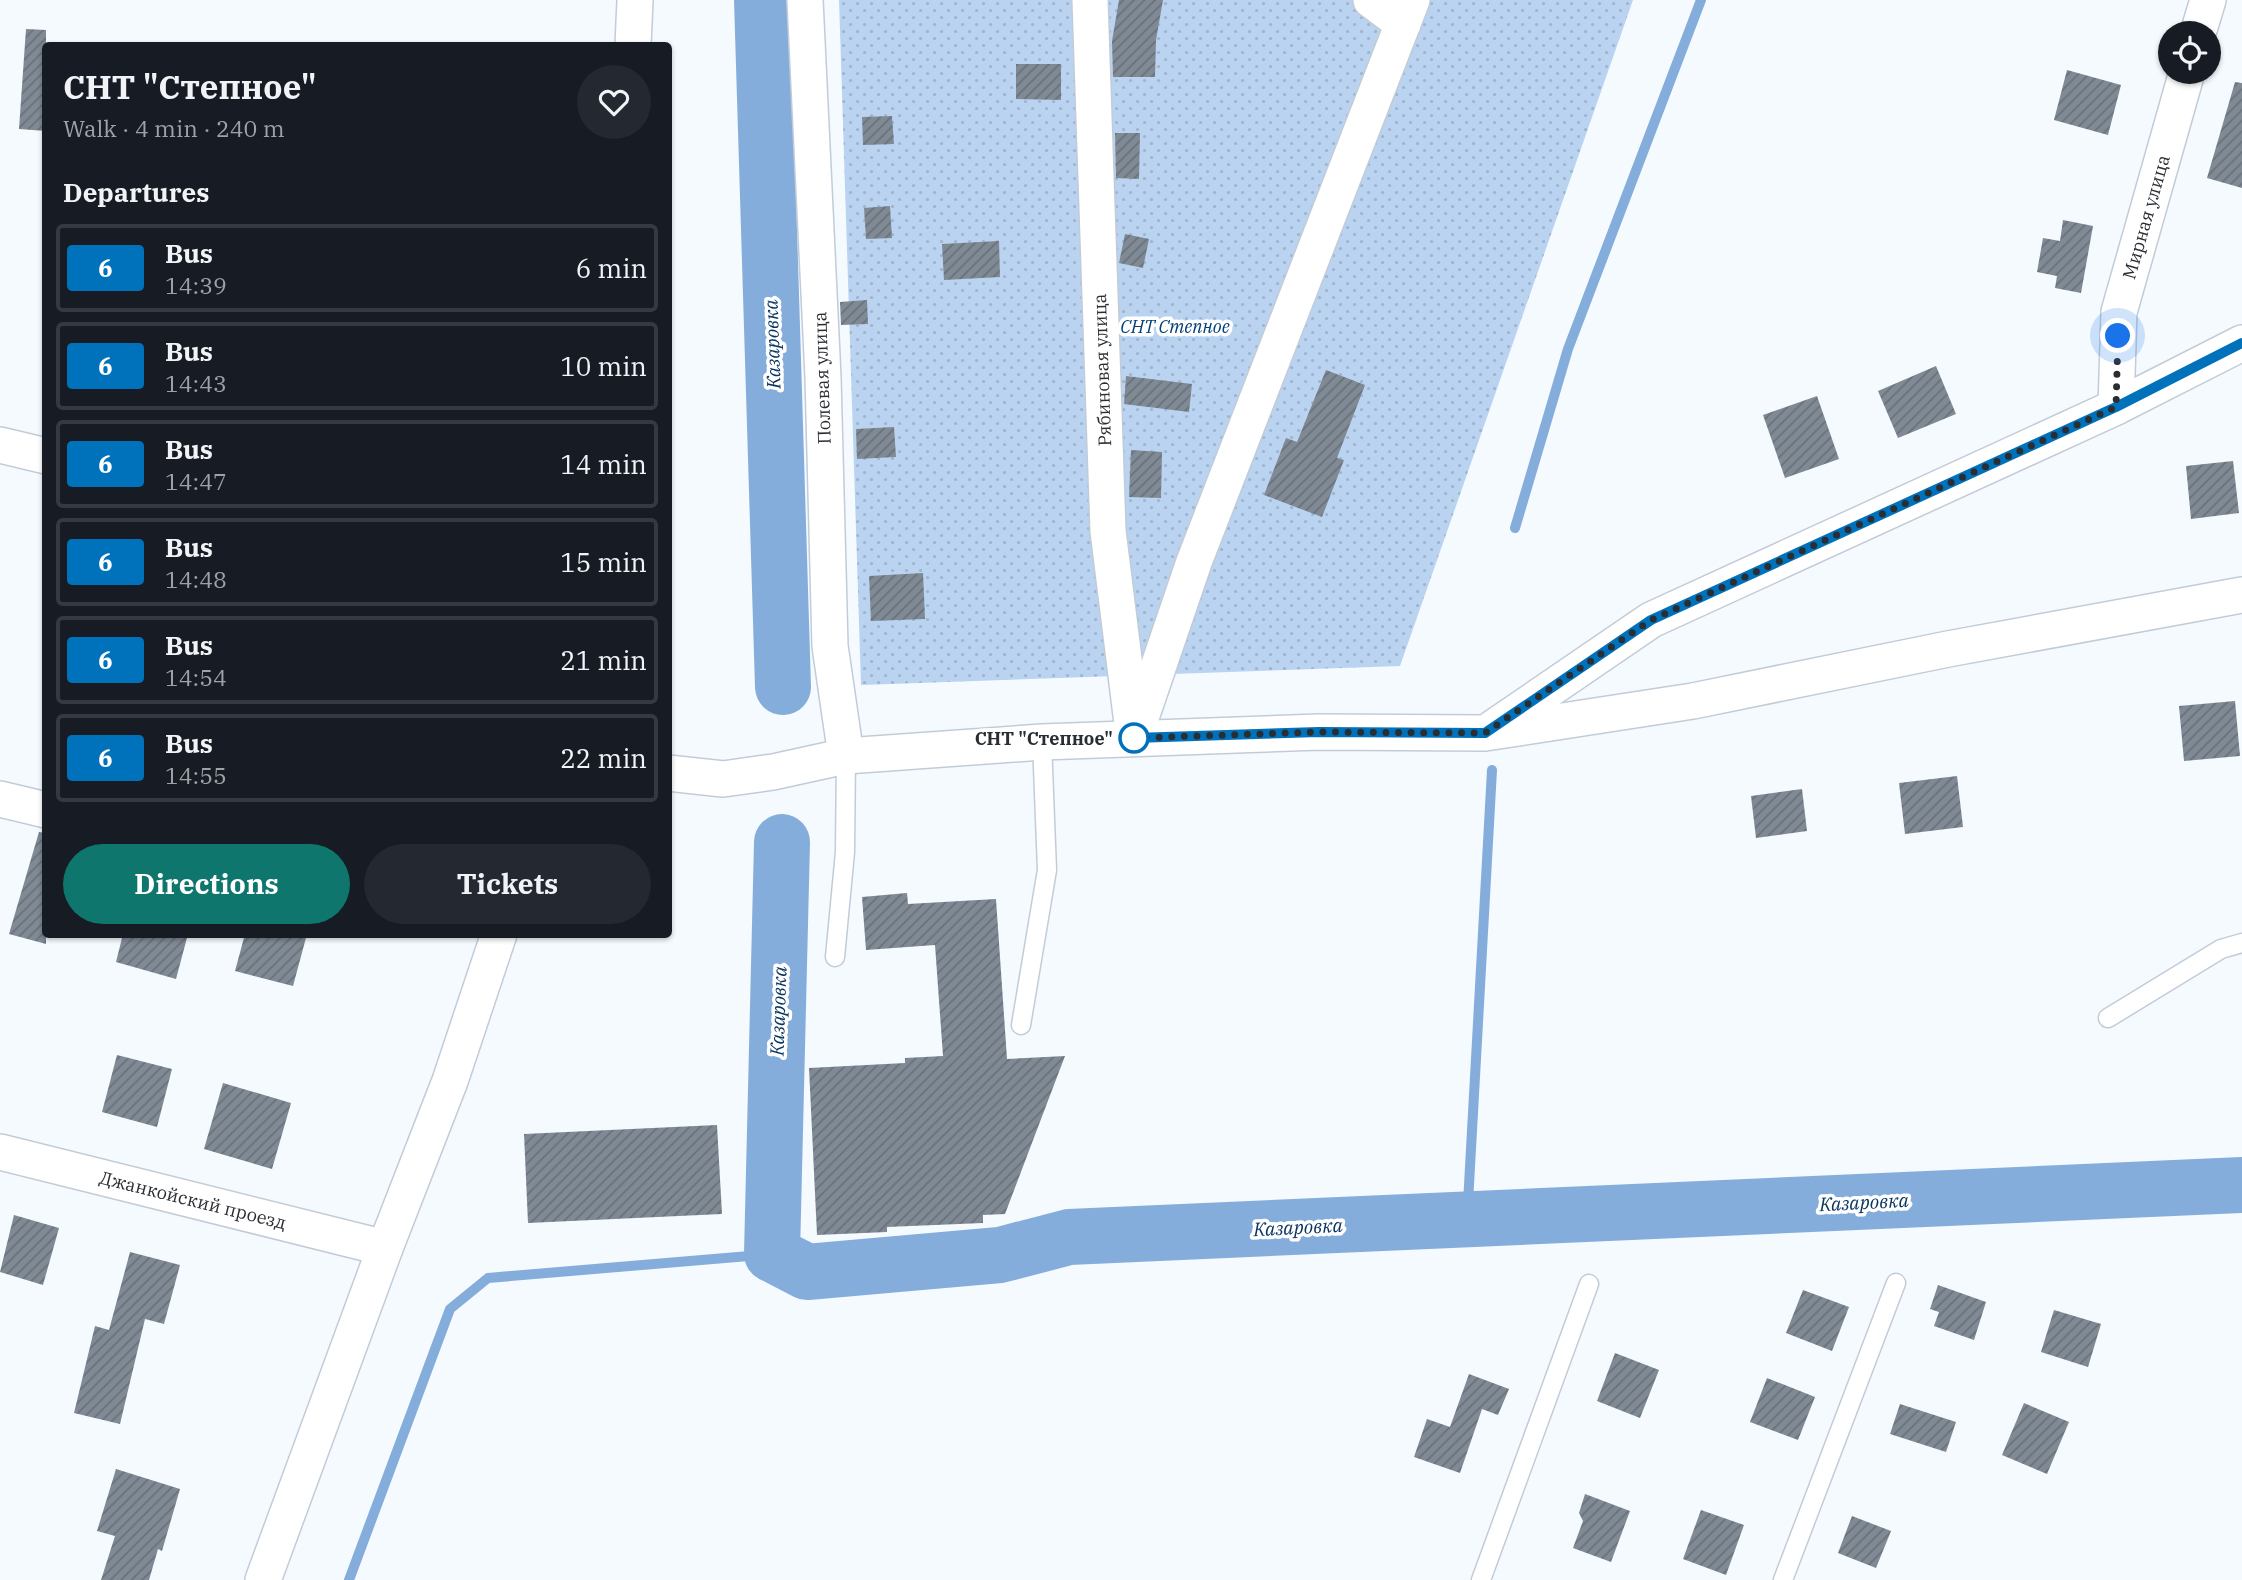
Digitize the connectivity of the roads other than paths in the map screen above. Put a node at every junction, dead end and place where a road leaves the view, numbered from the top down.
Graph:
1 (635, 0) edge
2 (805, 0) edge
3 (1090, 0) edge
4 (1371, 0) edge
5 (2208, 0) edge
6 (1407, 12) edge
7 (2202, 21) edge
8 (633, 42) edge
9 (2184, 84) edge
10 (2242, 343) edge
11 (2116, 407) junction
12 (0, 444) edge
13 (42, 455) edge
14 (2242, 595) edge
15 (1485, 733) junction
16 (1134, 738) junction
17 (1042, 742) junction
18 (846, 756) junction
19 (672, 773) edge
20 (0, 799) edge
21 (42, 809) edge
22 (498, 938) edge
23 (2242, 943) edge
24 (835, 957) dead end
25 (2108, 1018) dead end
26 (1021, 1025) dead end
27 (0, 1152) edge
28 (385, 1248) junction
29 (1589, 1283) dead end
30 (1896, 1283) dead end
31 (263, 1580) edge
32 (1481, 1580) edge
33 (1783, 1580) edge

1 - 8 street
2 - 18 street, Полевая улица
3 - 16 street, Рябиновая улица
4 - 6 street
5 - 7 street
6 - 16 street
9 - 11 street, Мирная улица
10 - 11 street
11 - 15 street
12 - 13 street
14 - 15 street
15 - 16 street
16 - 17 street
17 - 18 street
17 - 26 lane
18 - 19 street
18 - 24 lane
20 - 21 street
22 - 28 street
23 - 25 lane
27 - 28 street, Джанкойский проезд
28 - 31 street
29 - 32 lane
30 - 33 lane

